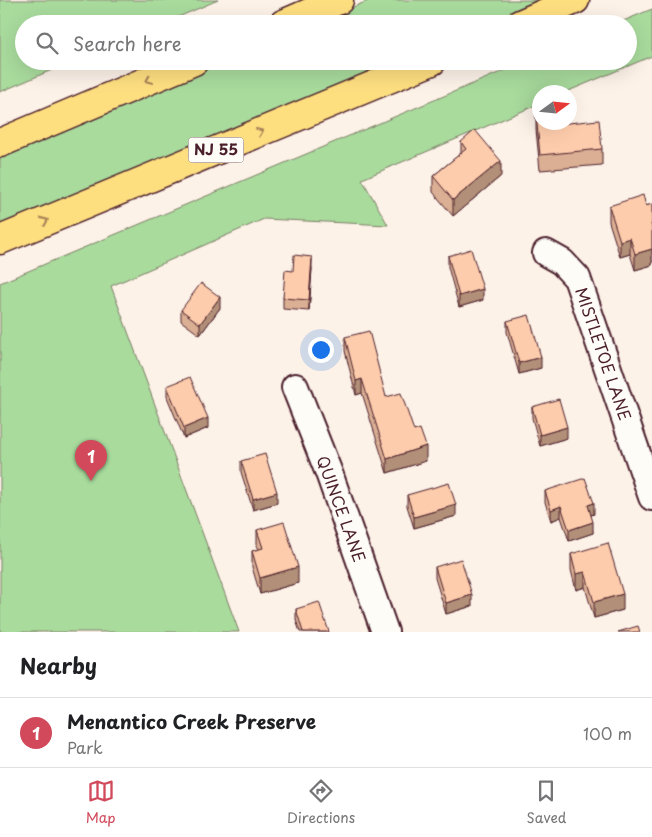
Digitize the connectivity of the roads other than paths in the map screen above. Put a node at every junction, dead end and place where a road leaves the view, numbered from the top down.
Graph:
1 (339, 0) edge
2 (575, 0) edge
3 (304, 15) edge
4 (541, 15) edge
5 (173, 70) edge
6 (410, 70) edge
7 (0, 143) edge
8 (0, 240) edge
9 (546, 253) dead end
10 (295, 388) dead end
11 (651, 489) edge
12 (385, 632) edge

1 - 3 highway
2 - 4 highway
5 -> 7 highway
8 -> 6 highway, NJ 55
9 - 11 street, MISTLETOE LANE
10 - 12 street, QUINCE LANE

